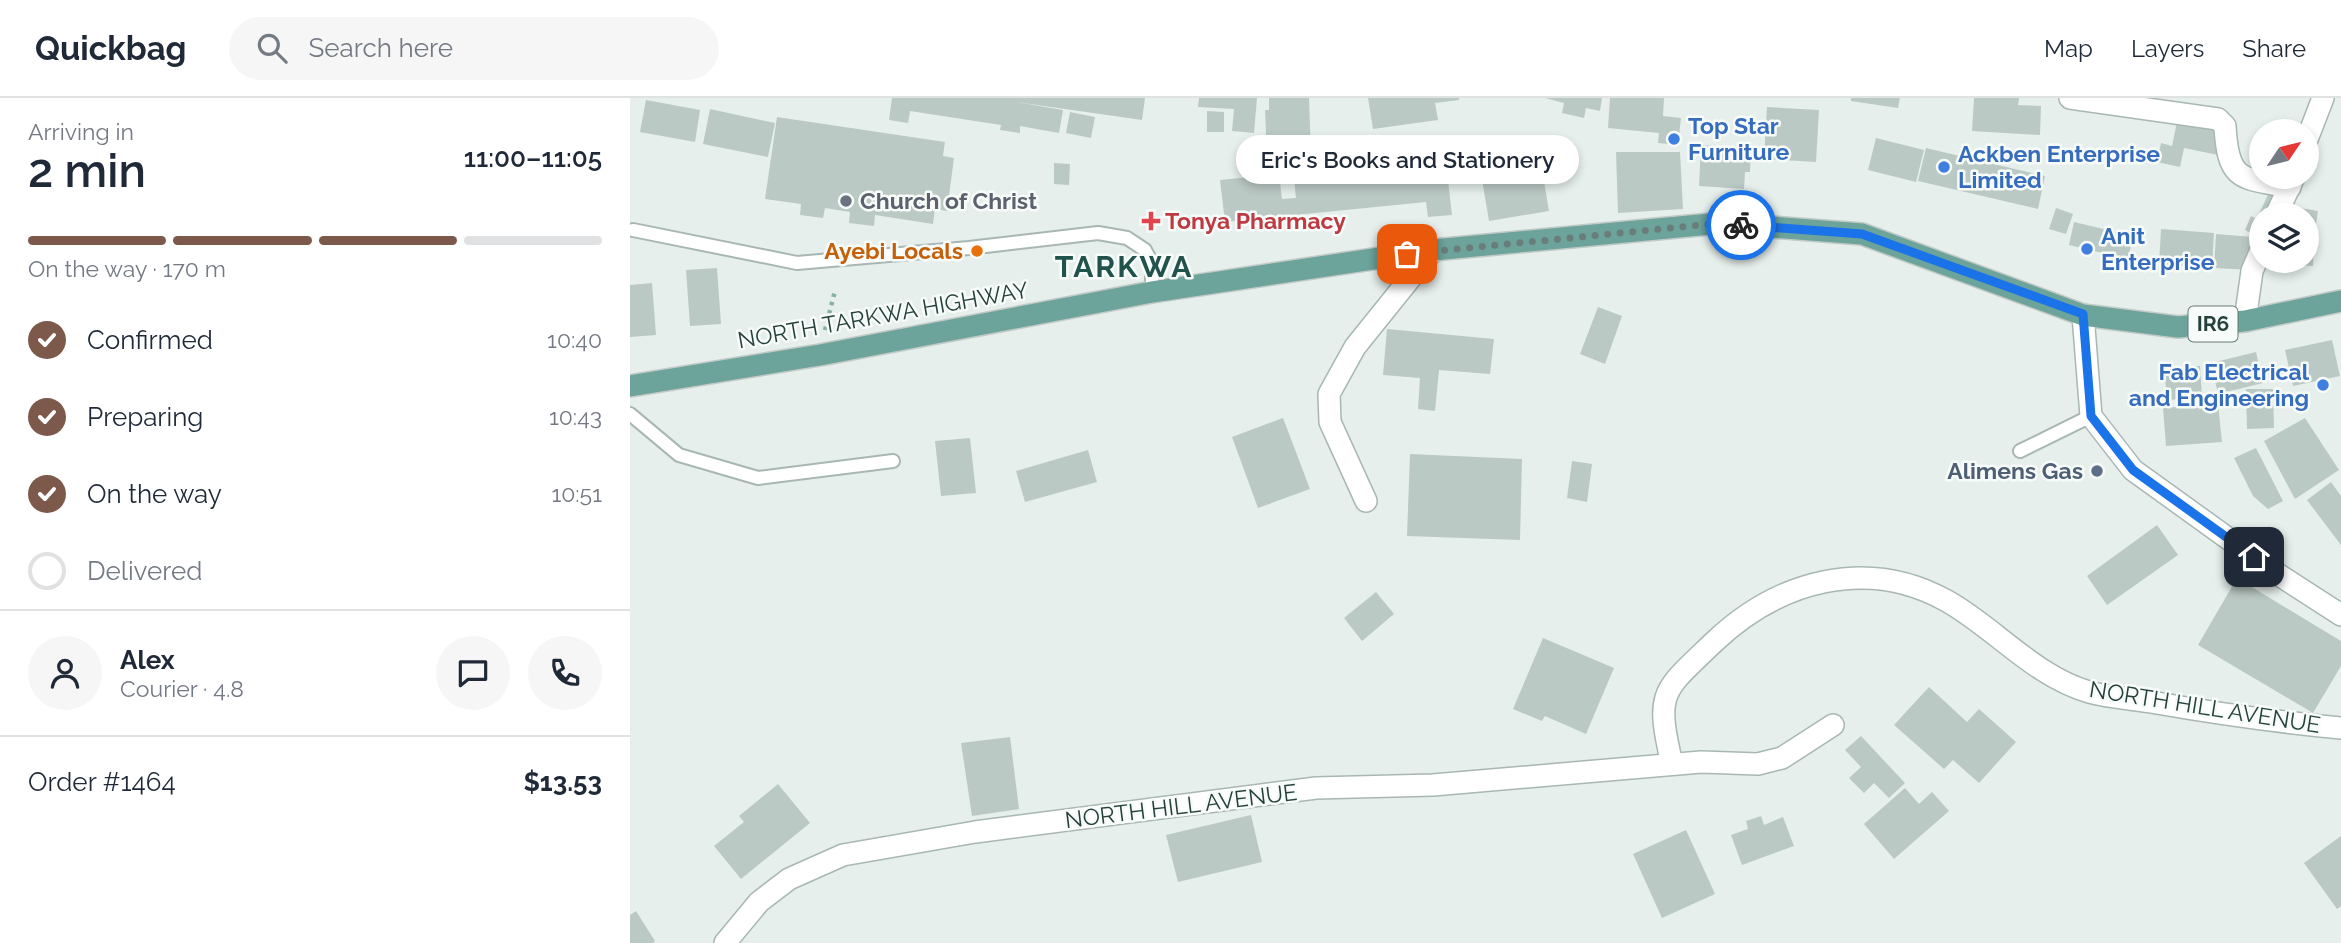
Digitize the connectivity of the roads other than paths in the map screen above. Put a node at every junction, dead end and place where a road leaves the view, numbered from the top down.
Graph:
1 (2070, 98) edge
2 (2323, 98) edge
3 (2315, 119) edge
4 (2249, 179) edge
5 (633, 230) dead end
6 (1433, 250) junction
7 (2252, 273) edge
8 (1152, 292) junction
9 (2341, 301) edge
10 (2083, 314) junction
11 (2245, 321) junction
12 (630, 386) edge
13 (630, 414) edge
14 (2091, 416) junction
15 (2021, 451) dead end
16 (893, 461) dead end
17 (1366, 500) dead end
18 (2341, 615) edge
19 (1833, 725) dead end
20 (2341, 728) edge
21 (1672, 764) junction
22 (725, 943) edge

1 - 4 street
2 - 3 street
5 - 8 lane
6 - 8 main road, NORTH TARKWA HIGHWAY / IR6
6 - 10 main road, NORTH TARKWA HIGHWAY / IR6
6 - 17 street
7 - 11 street
8 - 12 main road, NORTH TARKWA HIGHWAY / IR6
9 - 11 main road, NORTH TARKWA HIGHWAY / IR6
10 - 11 main road, NORTH TARKWA HIGHWAY / IR6
10 - 14 street
13 - 16 lane
14 - 15 lane
14 - 18 street
19 - 21 street, NORTH HILL AVENUE
20 - 21 street, NORTH HILL AVENUE
21 - 22 street, NORTH HILL AVENUE

